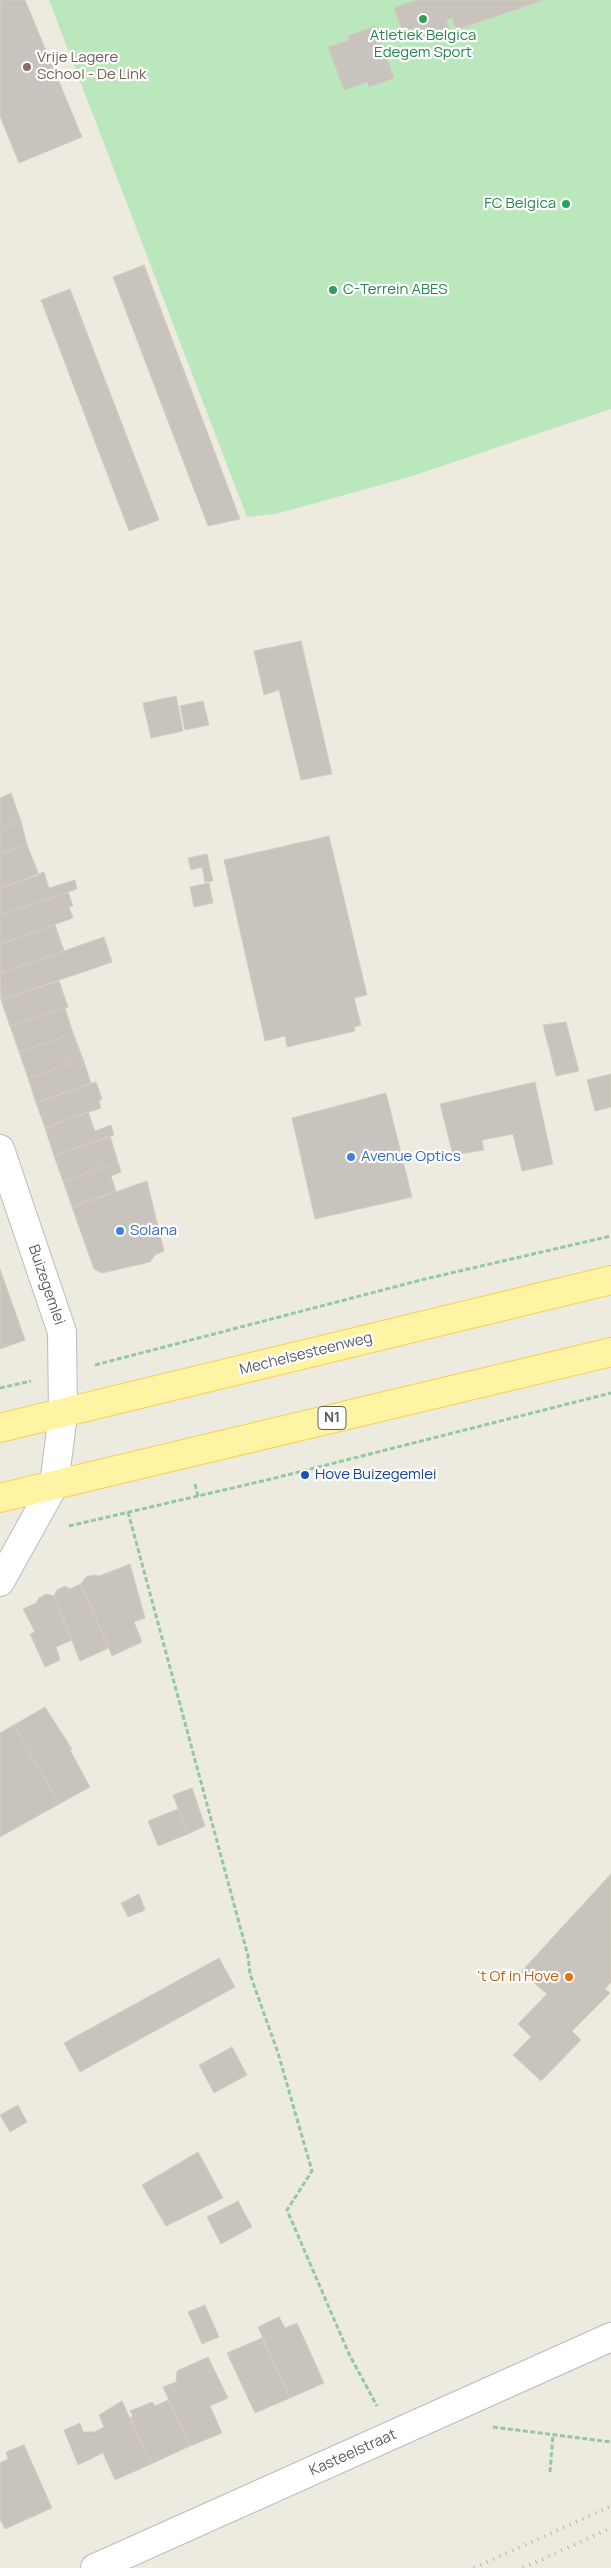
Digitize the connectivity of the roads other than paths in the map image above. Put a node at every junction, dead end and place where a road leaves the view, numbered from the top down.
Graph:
1 (0, 1149) edge
2 (611, 1280) edge
3 (611, 1352) edge
4 (63, 1414) junction
5 (0, 1428) edge
6 (54, 1485) junction
7 (0, 1498) edge
8 (0, 1582) edge
9 (611, 2337) edge
10 (95, 2568) edge

1 - 4 street, Buizegemlei
2 - 4 main road, Mechelsesteenweg
3 - 6 main road, N1
4 - 5 main road, Mechelsesteenweg
4 - 6 street, Buizegemlei
6 - 7 main road, N1
6 - 8 street
9 - 10 street, Kasteelstraat

